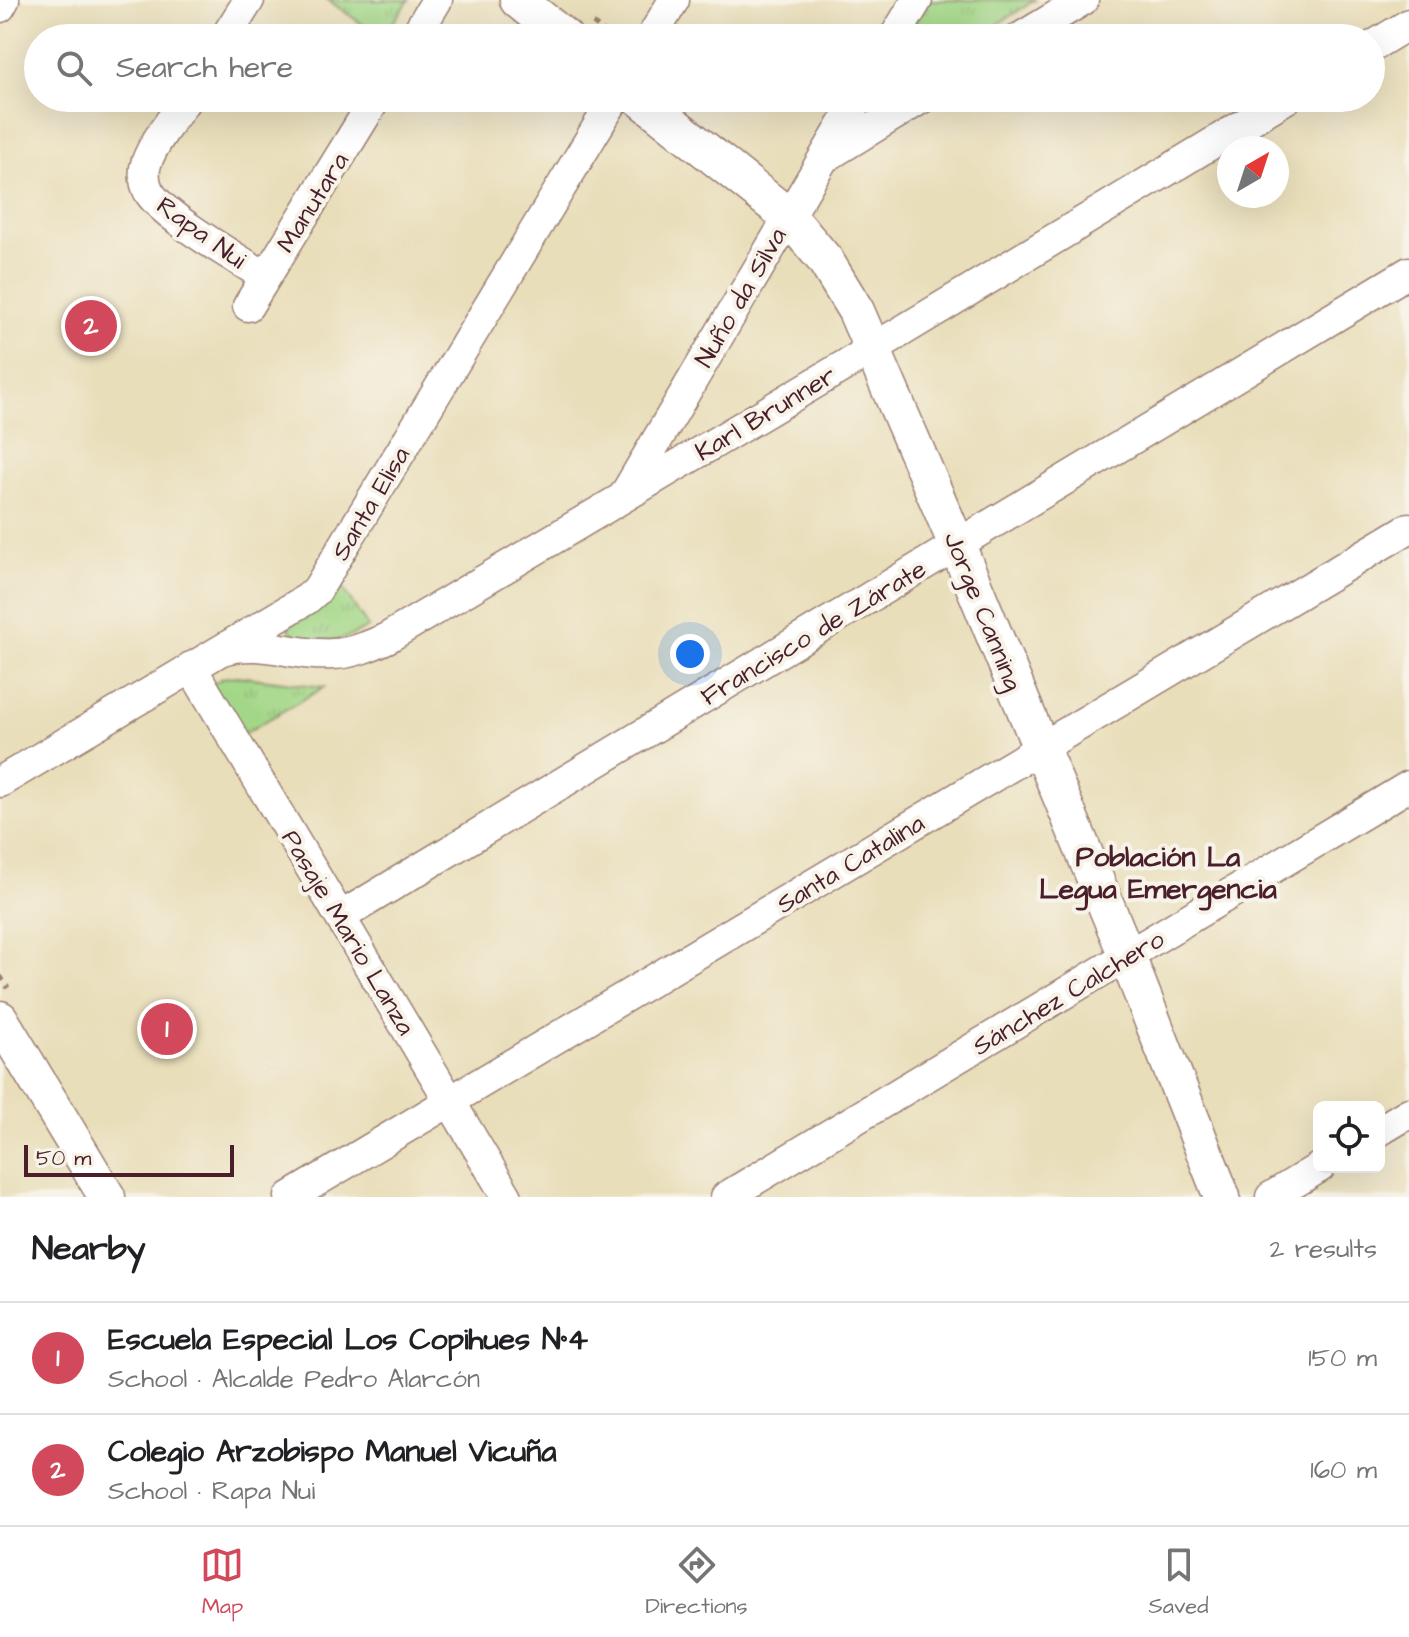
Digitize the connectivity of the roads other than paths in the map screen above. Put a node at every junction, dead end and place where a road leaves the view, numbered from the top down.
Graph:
1 (4, 0) edge
2 (249, 0) edge
3 (437, 0) edge
4 (518, 0) edge
5 (674, 0) edge
6 (917, 0) edge
7 (1083, 0) edge
8 (0, 7) edge
9 (234, 24) edge
10 (422, 24) edge
11 (548, 24) edge
12 (659, 24) edge
13 (902, 24) edge
14 (1043, 24) edge
15 (1409, 24) edge
16 (1385, 39) edge
17 (178, 112) edge
18 (367, 112) edge
19 (607, 112) edge
20 (658, 112) edge
21 (851, 112) edge
22 (899, 112) edge
23 (1264, 112) edge
24 (824, 158) junction
25 (788, 216) junction
26 (1409, 272) edge
27 (266, 277) junction
28 (248, 306) dead end
29 (874, 348) junction
30 (623, 498) junction
31 (1409, 528) edge
32 (957, 545) junction
33 (222, 650) junction
34 (191, 667) junction
35 (1041, 748) junction
36 (0, 782) edge
37 (1409, 786) edge
38 (340, 917) junction
39 (1127, 956) junction
40 (0, 1019) edge
41 (450, 1102) junction
42 (1409, 1113) edge
43 (1385, 1127) edge
44 (1313, 1171) edge
45 (107, 1197) edge
46 (290, 1197) edge
47 (507, 1197) edge
48 (726, 1197) edge
49 (1222, 1197) edge
50 (1271, 1197) edge

1 - 8 street
2 - 9 street
3 - 10 street
4 - 11 street
5 - 12 street
6 - 13 street
7 - 14 street
15 - 16 street
17 - 27 street, Rapa Nui
18 - 27 street, Manutara
19 - 33 street, Santa Elisa
20 - 25 street, Jorge Canning
21 - 24 street, Nuño da Silva
22 - 24 street
23 - 29 street, Karl Brunner
24 - 25 street, Nuño da Silva
25 - 29 street, Jorge Canning
25 - 30 street, Nuño da Silva
26 - 32 street, Francisco de Zárate
27 - 28 street, Manutara
29 - 30 street, Karl Brunner
29 - 32 street, Jorge Canning
30 - 33 street, Karl Brunner
31 - 35 street, Santa Catalina
32 - 35 street, Jorge Canning
32 - 38 street, Francisco de Zárate
33 - 34 street, Santa Elisa
34 - 36 street, Santa Elisa
34 - 38 street, Pasaje Mario Lanza
35 - 39 street, Jorge Canning
35 - 41 street, Santa Catalina
37 - 39 street, Sánchez Calchero
38 - 41 street, Pasaje Mario Lanza
39 - 48 street, Sánchez Calchero
39 - 49 street, Jorge Canning
40 - 45 street
41 - 46 street, Santa Catalina
41 - 47 street, Pasaje Mario Lanza
42 - 43 street
44 - 50 street

